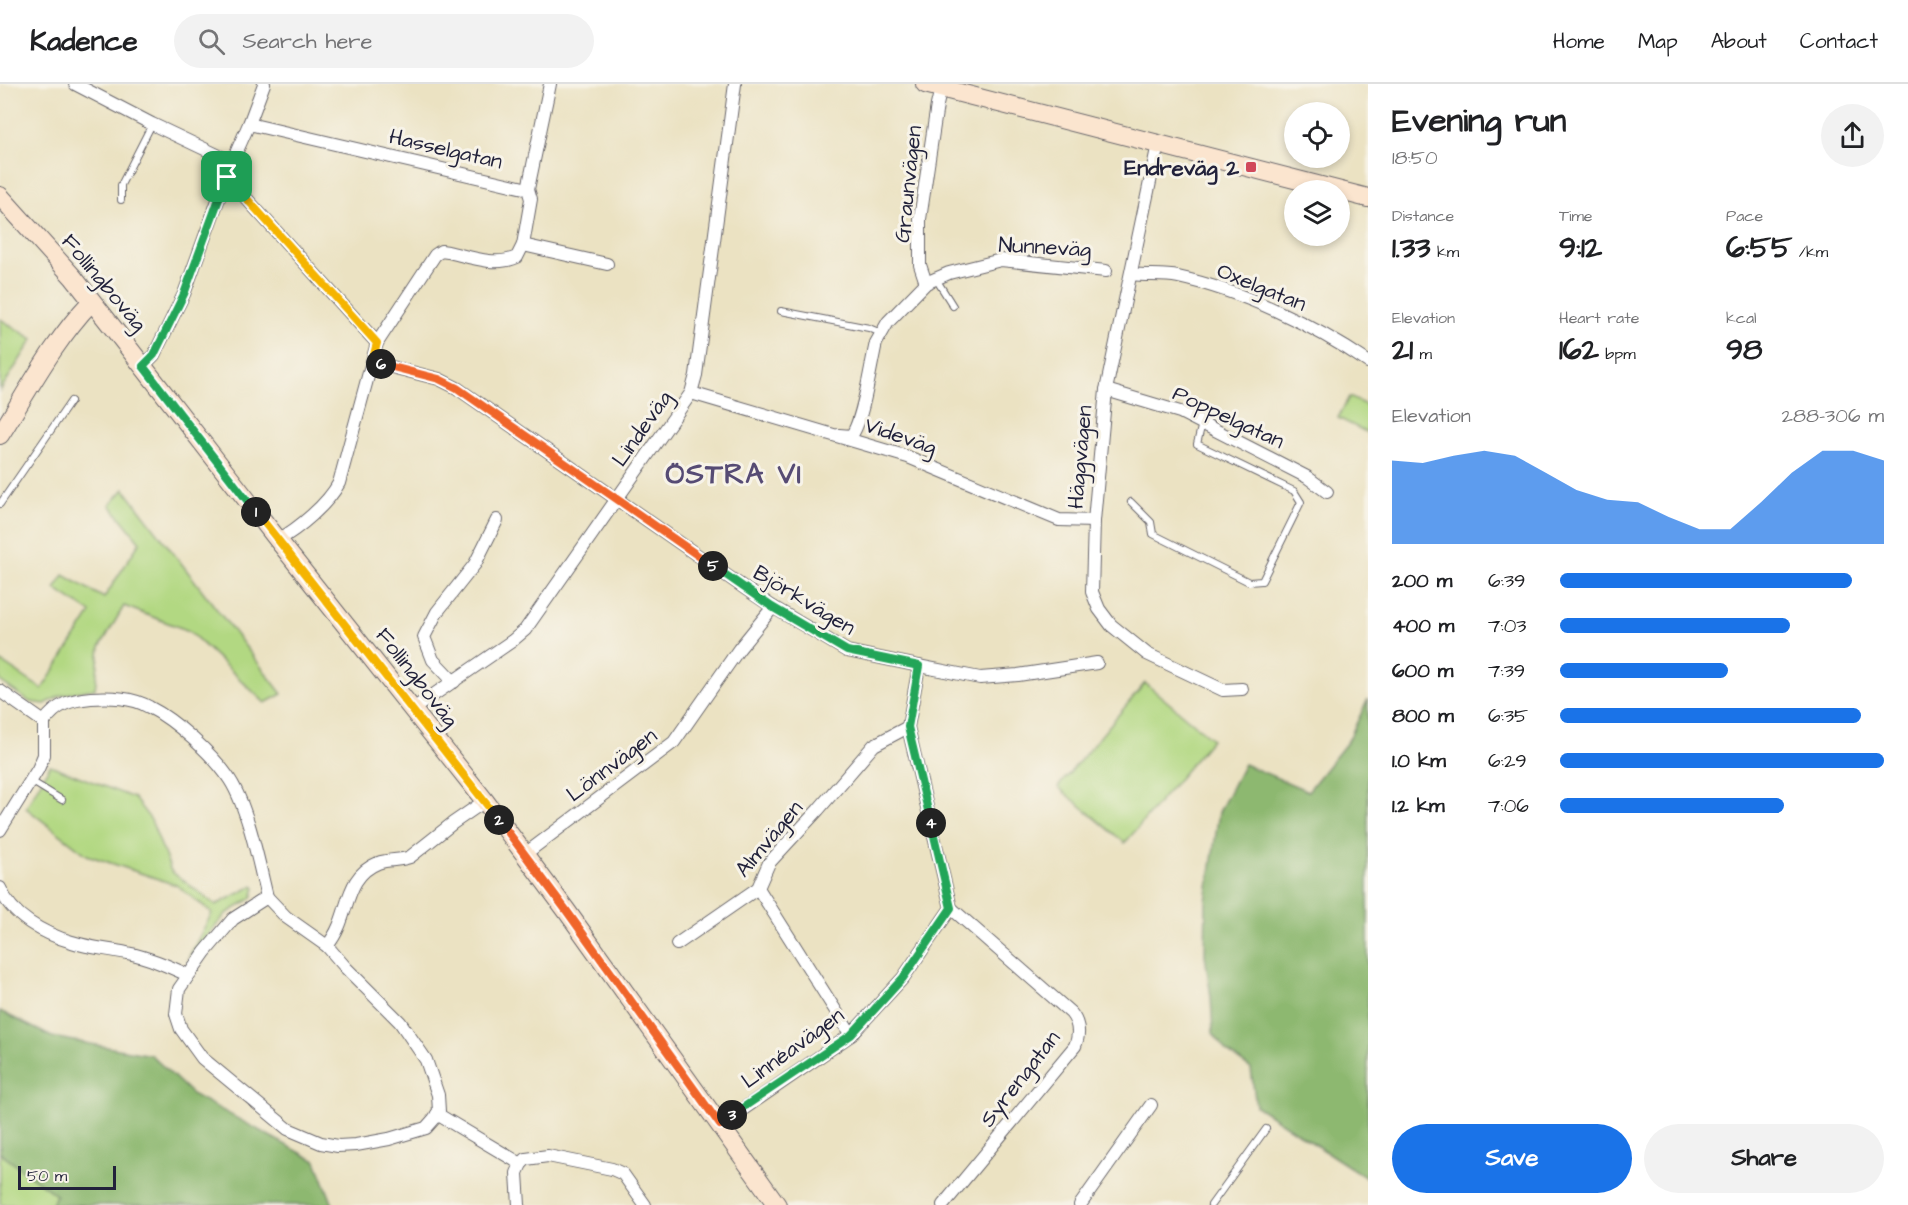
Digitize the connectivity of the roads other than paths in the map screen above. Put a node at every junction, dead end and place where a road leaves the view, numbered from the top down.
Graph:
1 (75, 84) edge
2 (264, 84) edge
3 (550, 84) edge
4 (735, 84) edge
5 (933, 86) edge
6 (152, 124) junction
7 (249, 124) junction
8 (1158, 144) junction
9 (232, 162) junction
10 (227, 177) junction
11 (528, 189) junction
12 (0, 196) edge
13 (1368, 198) edge
14 (121, 200) dead end
15 (523, 245) junction
16 (607, 264) dead end
17 (1106, 270) dead end
18 (1132, 274) junction
19 (931, 281) junction
20 (91, 302) junction
21 (953, 306) dead end
22 (781, 311) dead end
23 (881, 333) junction
24 (377, 343) junction
25 (372, 362) junction
26 (1368, 362) edge
27 (143, 366) junction
28 (1106, 390) junction
29 (691, 393) junction
30 (71, 401) dead end
31 (1202, 423) junction
32 (0, 435) edge
33 (832, 435) junction
34 (1327, 492) dead end
35 (616, 499) junction
36 (1131, 502) dead end
37 (0, 504) edge
38 (497, 520) dead end
39 (1094, 521) junction
40 (278, 540) junction
41 (772, 607) junction
42 (1097, 663) dead end
43 (919, 666) junction
44 (454, 682) junction
45 (1242, 689) dead end
46 (0, 691) edge
47 (413, 709) junction
48 (44, 722) junction
49 (908, 727) junction
50 (31, 781) junction
51 (62, 800) dead end
52 (485, 801) junction
53 (0, 830) edge
54 (525, 854) junction
55 (0, 888) edge
56 (758, 888) junction
57 (267, 897) junction
58 (951, 908) junction
59 (677, 944) dead end
60 (327, 946) junction
61 (188, 975) junction
62 (851, 1035) junction
63 (1151, 1106) dead end
64 (437, 1114) junction
65 (720, 1125) junction
66 (1266, 1129) dead end
67 (521, 1164) junction
68 (519, 1205) edge
69 (645, 1205) edge
70 (777, 1205) edge
71 (943, 1205) edge
72 (1080, 1205) edge
73 (1211, 1205) edge

1 - 6 street
2 - 7 street
3 - 11 street, Hasselgatan
4 - 29 street, Lindeväg
5 - 8 main road
5 - 19 street, Graunvägen
6 - 9 street
6 - 14 lane
7 - 9 street
7 - 11 street, Hasselgatan
8 - 13 main road
8 - 18 street, Häggvägen
9 - 10 street
10 - 24 street
10 - 27 street
11 - 15 street
12 - 20 main road, Follingboväg
15 - 16 street
15 - 24 street
17 - 19 street, Nunneväg
18 - 26 street, Oxelgatan
18 - 28 street, Häggvägen
19 - 21 lane
19 - 23 street
20 - 27 main road, Follingboväg
20 - 32 main road
22 - 23 lane
23 - 33 street
24 - 25 street
25 - 35 street, Björkvägen
25 - 40 street
27 - 40 main road, Follingboväg
28 - 31 street, Poppelgatan
28 - 39 street, Häggvägen
29 - 33 street, Videväg
29 - 35 street, Lindeväg
30 - 37 lane
31 - 34 street, Poppelgatan
31 - 36 lane
33 - 39 street, Videväg
35 - 41 street, Björkvägen
35 - 44 street, Lindeväg
38 - 44 street
39 - 45 street, Häggvägen
40 - 47 main road, Follingboväg
41 - 43 street, Björkvägen
41 - 54 street, Lönnvägen
42 - 43 street, Björkvägen
43 - 49 street
44 - 47 street, Lindeväg
46 - 48 street
47 - 52 main road, Follingboväg
48 - 50 street
48 - 57 street
49 - 56 street, Almvägen
49 - 58 street
50 - 51 lane
50 - 53 street
52 - 54 main road, Follingboväg
52 - 60 street
54 - 65 main road, Follingboväg
55 - 61 street
56 - 59 street, Almvägen
56 - 62 street
57 - 60 street
57 - 61 street
58 - 62 street, Linnéavägen
58 - 71 street, Syrengatan
60 - 64 street
61 - 64 street
62 - 65 street, Linnéavägen
63 - 72 street
64 - 67 street
65 - 70 main road, Follingboväg
66 - 73 lane
67 - 68 street
67 - 69 street

